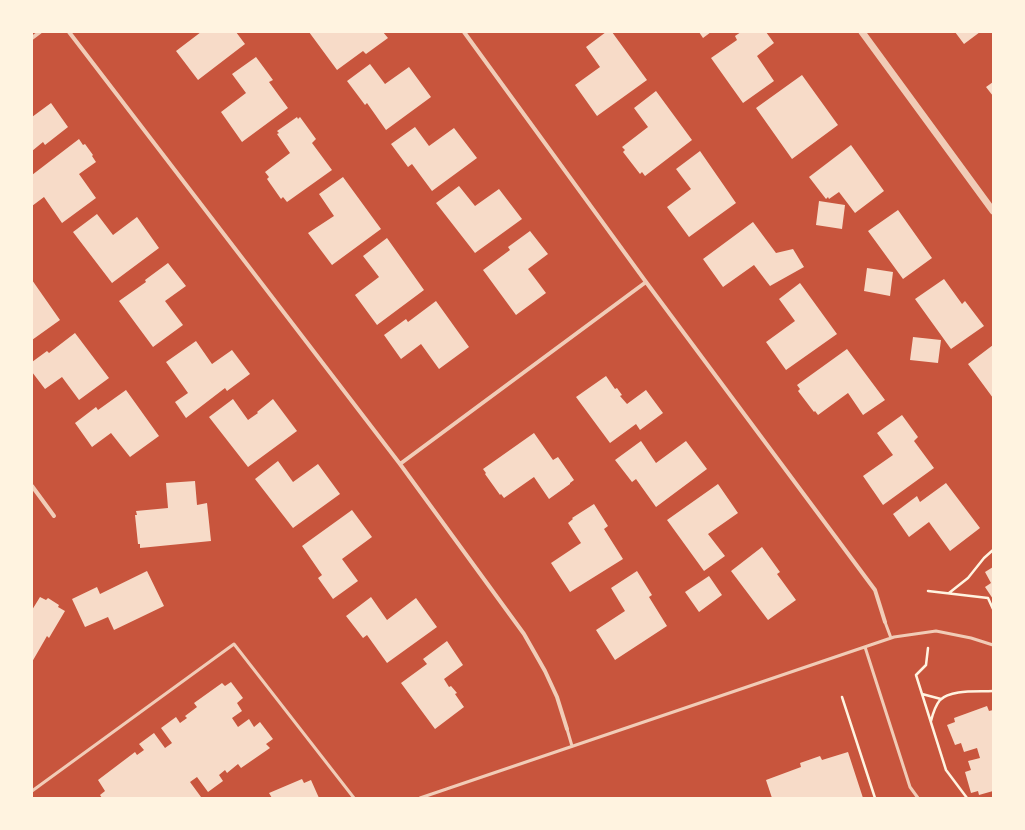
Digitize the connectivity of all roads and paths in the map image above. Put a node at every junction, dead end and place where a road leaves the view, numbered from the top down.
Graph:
1 (40, 32) edge
2 (69, 32) edge
3 (464, 32) edge
4 (862, 32) edge
5 (32, 38) edge
6 (993, 211) edge
7 (646, 282) junction
8 (400, 464) junction
9 (32, 486) edge
10 (54, 516) dead end
11 (993, 550) edge
12 (928, 591) dead end
13 (948, 593) junction
14 (993, 609) edge
15 (885, 622) joint
16 (890, 638) junction
17 (993, 646) edge
18 (864, 647) junction
19 (928, 648) dead end
20 (993, 691) edge
21 (922, 694) junction
22 (842, 697) dead end
23 (941, 699) junction
24 (931, 721) junction
25 (567, 729) joint
26 (572, 746) junction
27 (32, 791) edge
28 (354, 798) edge
29 (420, 798) edge
30 (875, 798) edge
31 (918, 798) edge
32 (967, 798) edge

1 - 5 street
2 - 8 street
3 - 7 street
4 - 6 street
7 - 8 street
7 - 15 street
8 - 25 street
9 - 10 street
11 - 13 path
12 - 13 path
13 - 14 path
15 - 16 lane
16 - 17 lane
16 - 18 lane
18 - 26 lane
18 - 31 lane
19 - 21 path
20 - 23 path
21 - 23 path
21 - 24 path
22 - 30 path
23 - 24 path
24 - 32 path
25 - 26 lane
26 - 29 lane
27 - 28 lane

